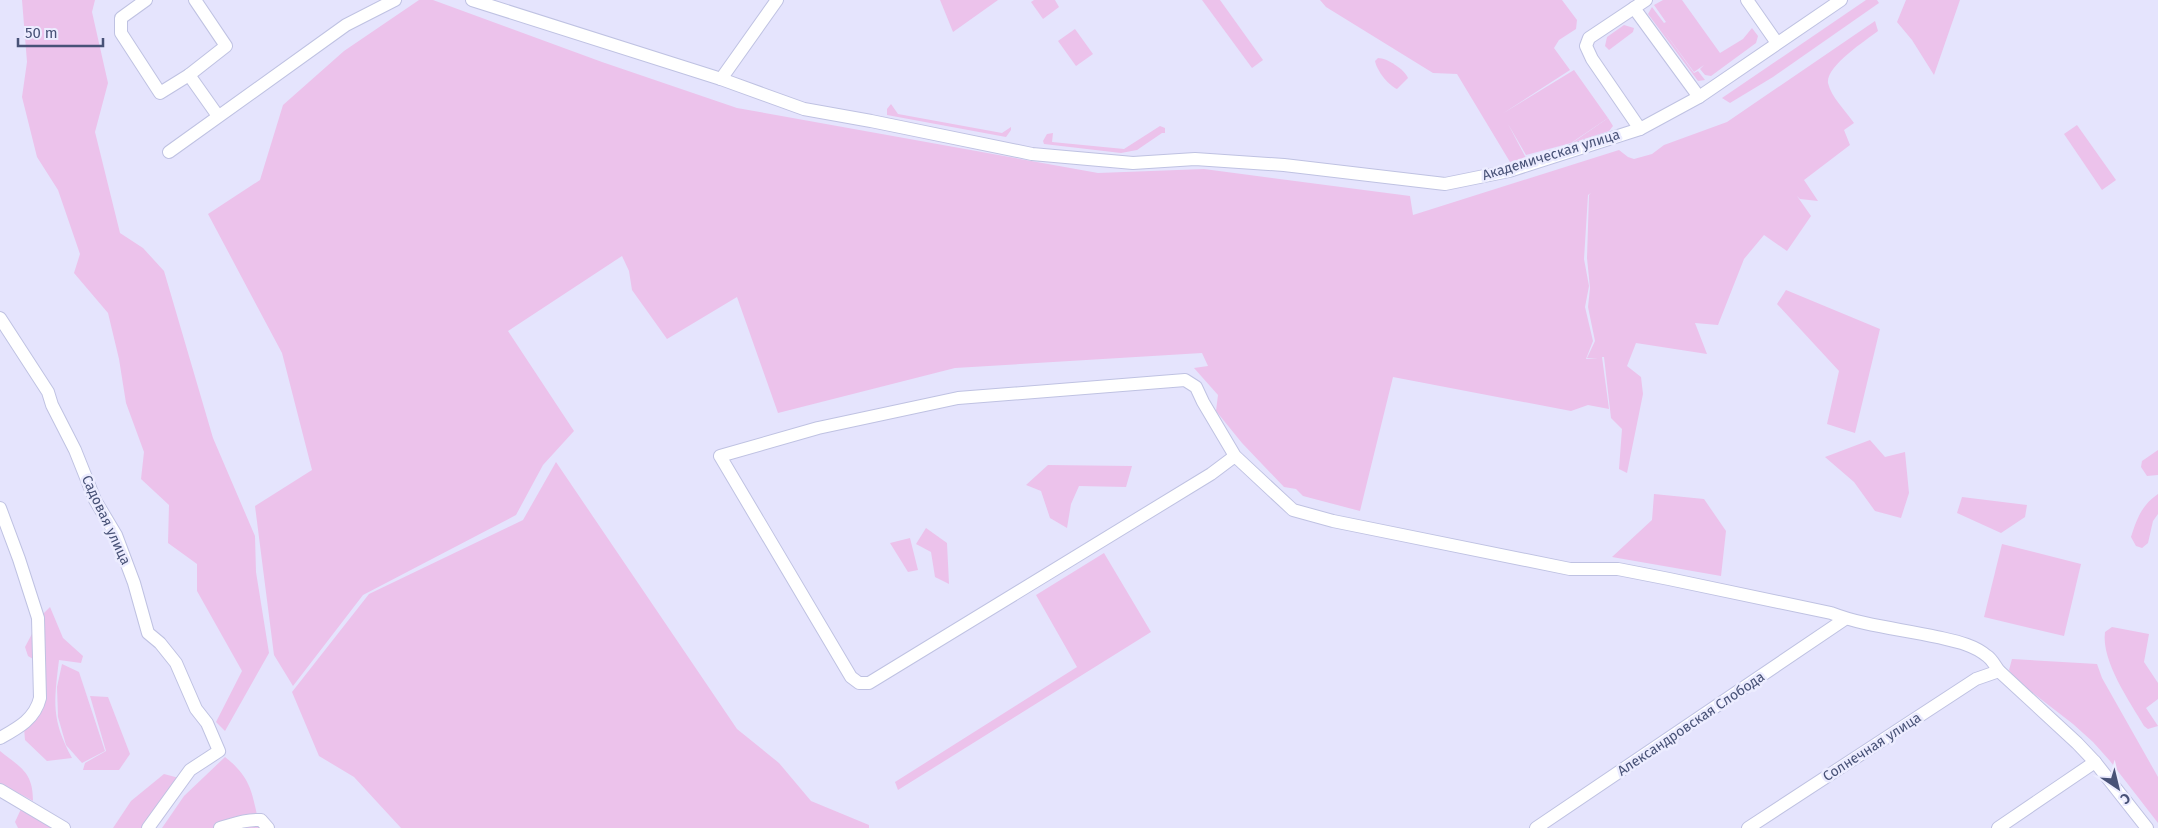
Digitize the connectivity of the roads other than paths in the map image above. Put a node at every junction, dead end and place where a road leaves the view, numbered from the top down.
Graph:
1 (146, 0) edge
2 (195, 0) edge
3 (395, 0) edge
4 (472, 0) edge
5 (777, 0) edge
6 (1646, 0) edge
7 (1747, 0) edge
8 (1841, 0) edge
9 (1634, 8) junction
10 (1777, 43) junction
11 (189, 75) junction
12 (721, 79) junction
13 (1699, 97) junction
14 (218, 116) junction
15 (1640, 128) junction
16 (169, 152) dead end
17 (0, 318) edge
18 (1235, 456) junction
19 (0, 508) edge
20 (1845, 619) junction
21 (1999, 671) junction
22 (0, 738) edge
23 (2095, 762) junction
24 (0, 790) edge
25 (264, 824) edge
26 (64, 828) edge
27 (148, 828) edge
28 (220, 828) edge
29 (1536, 828) edge
30 (1748, 828) edge
31 (1998, 828) edge
32 (2147, 828) edge

1 - 11 street
2 - 11 street
3 - 14 street
4 - 12 street, Академическая улица
5 - 12 street
6 - 9 street
7 - 10 street
8 - 10 street, Академическая улица
9 - 13 street
9 - 15 street
10 - 13 street, Академическая улица
11 - 14 street
12 - 15 street, Академическая улица
13 - 15 street, Академическая улица
14 - 16 street
17 - 27 street, Садовая улица
18 - 18 street
18 - 20 street
19 - 22 street
20 - 21 street
20 - 29 street, Александровская Слобода
21 - 23 street
21 - 30 street, Солнечная улица
23 - 31 street
23 - 32 street
24 - 26 street
25 - 28 street

